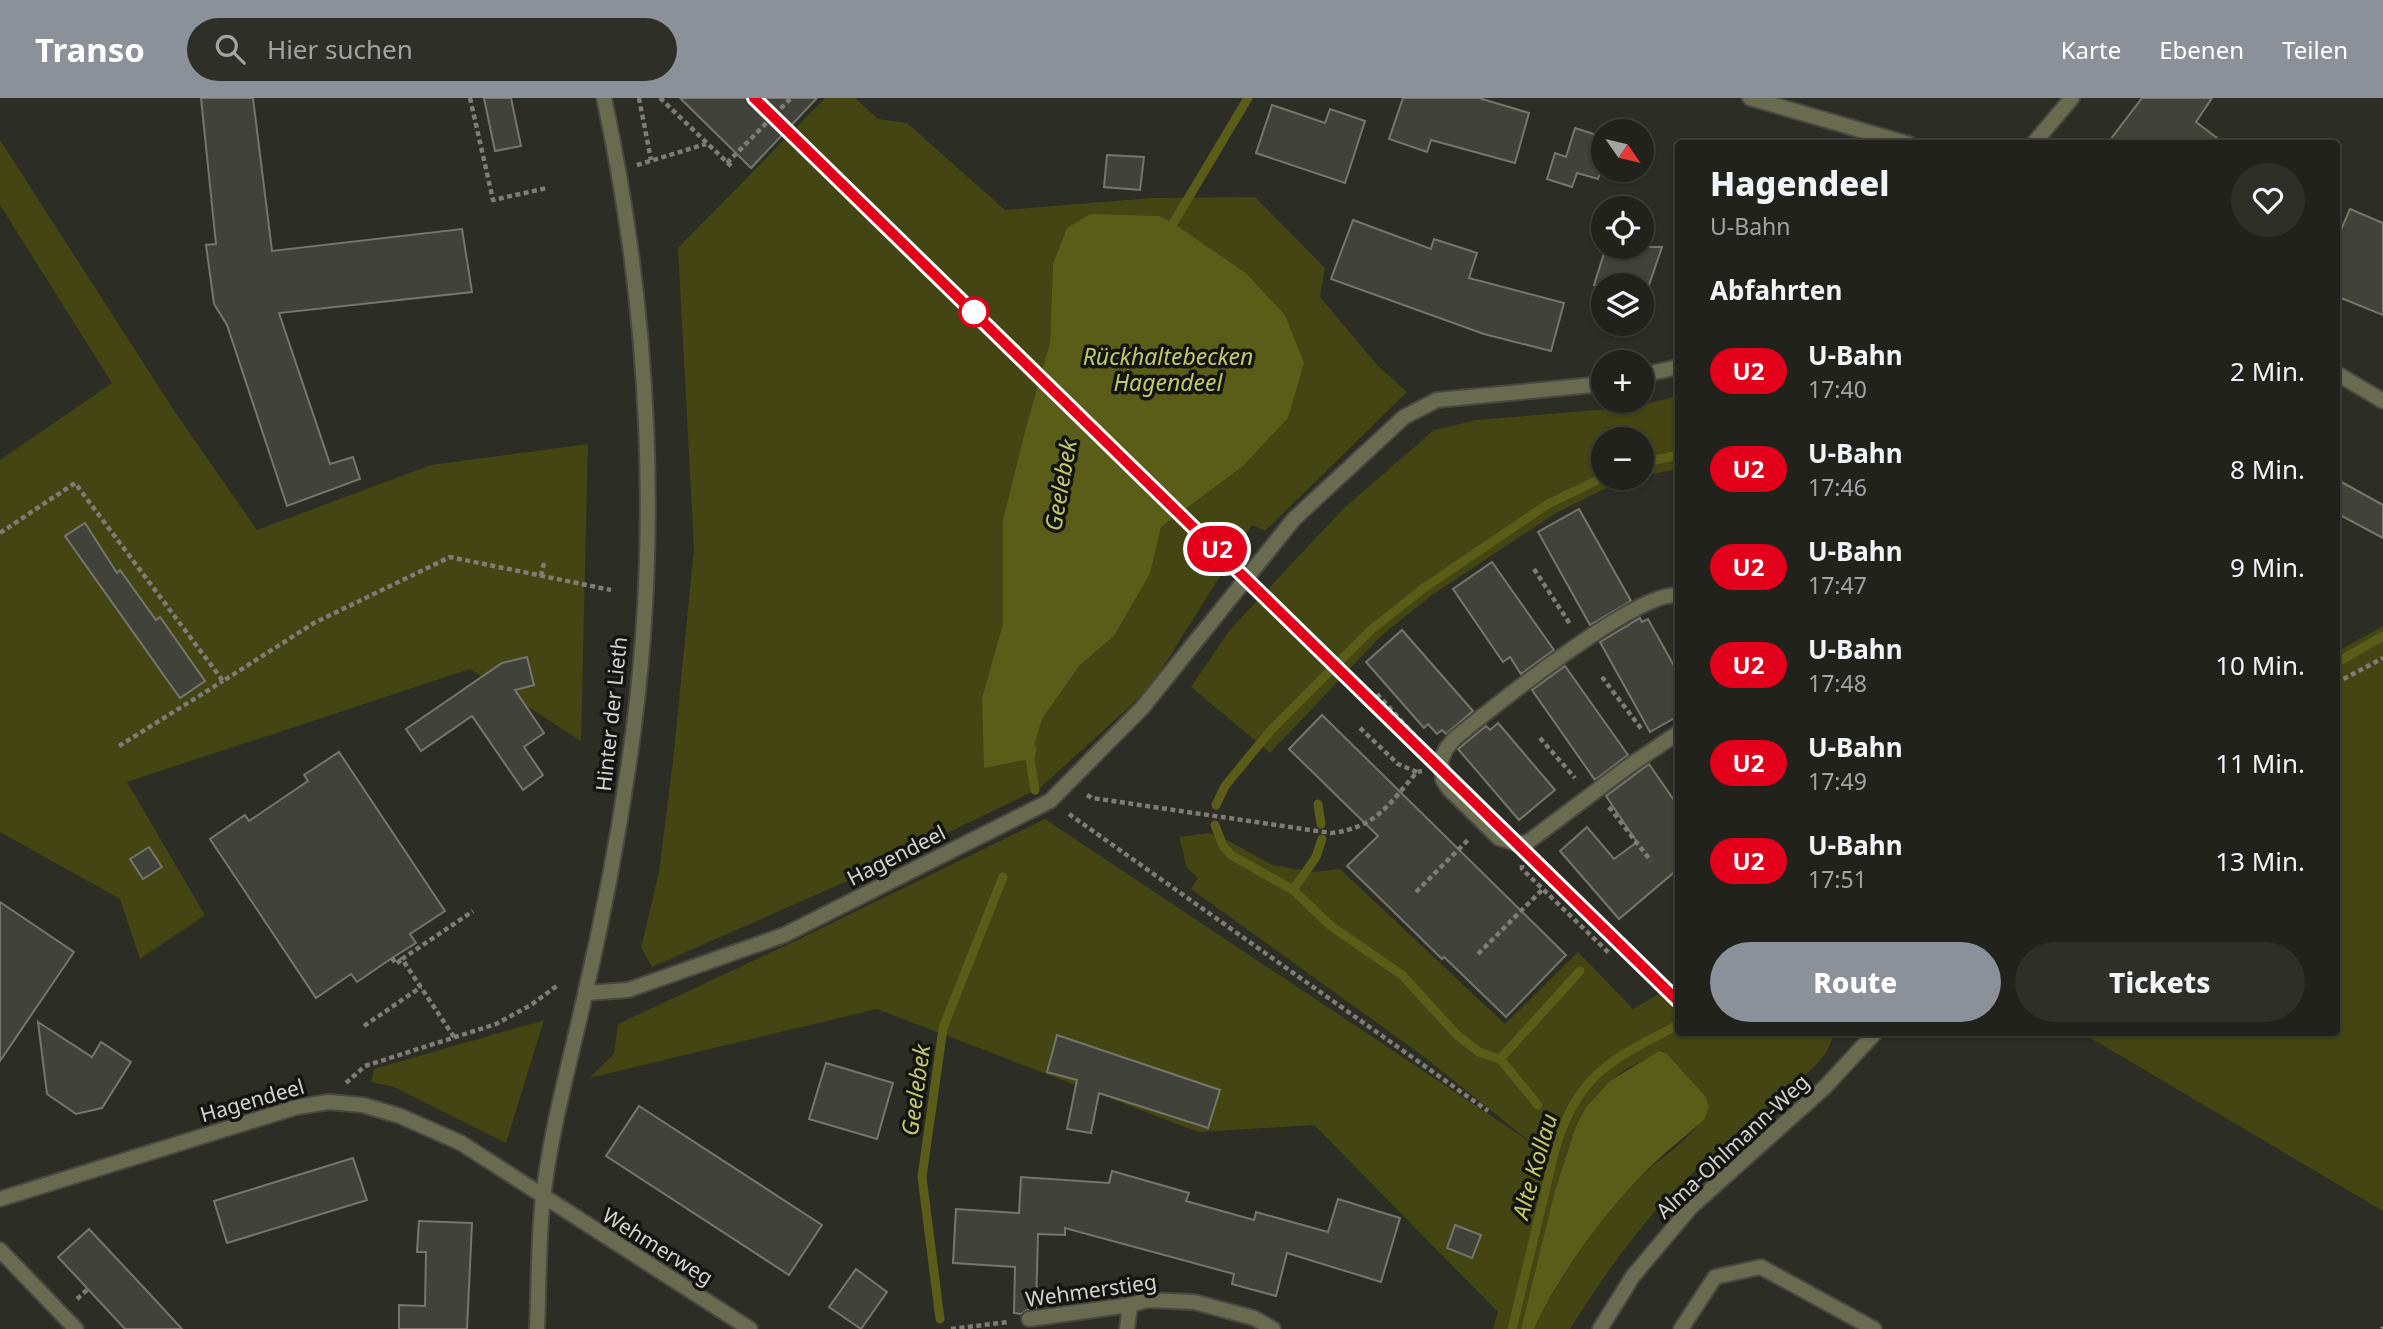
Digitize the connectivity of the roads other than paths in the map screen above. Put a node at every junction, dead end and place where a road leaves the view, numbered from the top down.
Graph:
1 (604, 98) edge
2 (1750, 98) edge
3 (2071, 98) edge
4 (1895, 140) edge
5 (2036, 140) edge
6 (1675, 368) edge
7 (1654, 372) edge
8 (2340, 375) edge
9 (1591, 385) edge
10 (2383, 401) edge
11 (1675, 595) edge
12 (1675, 735) edge
13 (586, 993) junction
14 (1872, 1036) edge
15 (543, 1198) junction
16 (0, 1199) edge
17 (0, 1250) edge
18 (1130, 1305) junction
19 (1030, 1319) road end
20 (76, 1329) edge
21 (537, 1329) edge
22 (750, 1329) edge
23 (1127, 1329) edge
24 (1273, 1329) edge
25 (1600, 1329) edge
26 (1681, 1329) edge
27 (1874, 1329) edge

1 - 13 street, Hinter der Lieth
2 - 4 street
3 - 5 street
6 - 7 street
8 - 10 street
9 - 13 street, Hagendeel
11 - 12 street
13 - 15 street, Hinter der Lieth
14 - 25 street, Alma-Ohlmann-Weg
15 - 16 street, Hagendeel
15 - 21 street, Hinter der Lieth
15 - 22 street, Wehmerweg
17 - 20 street
18 - 19 street, Wehmerstieg
18 - 23 street
18 - 24 street, Wehmerstieg
26 - 27 street

